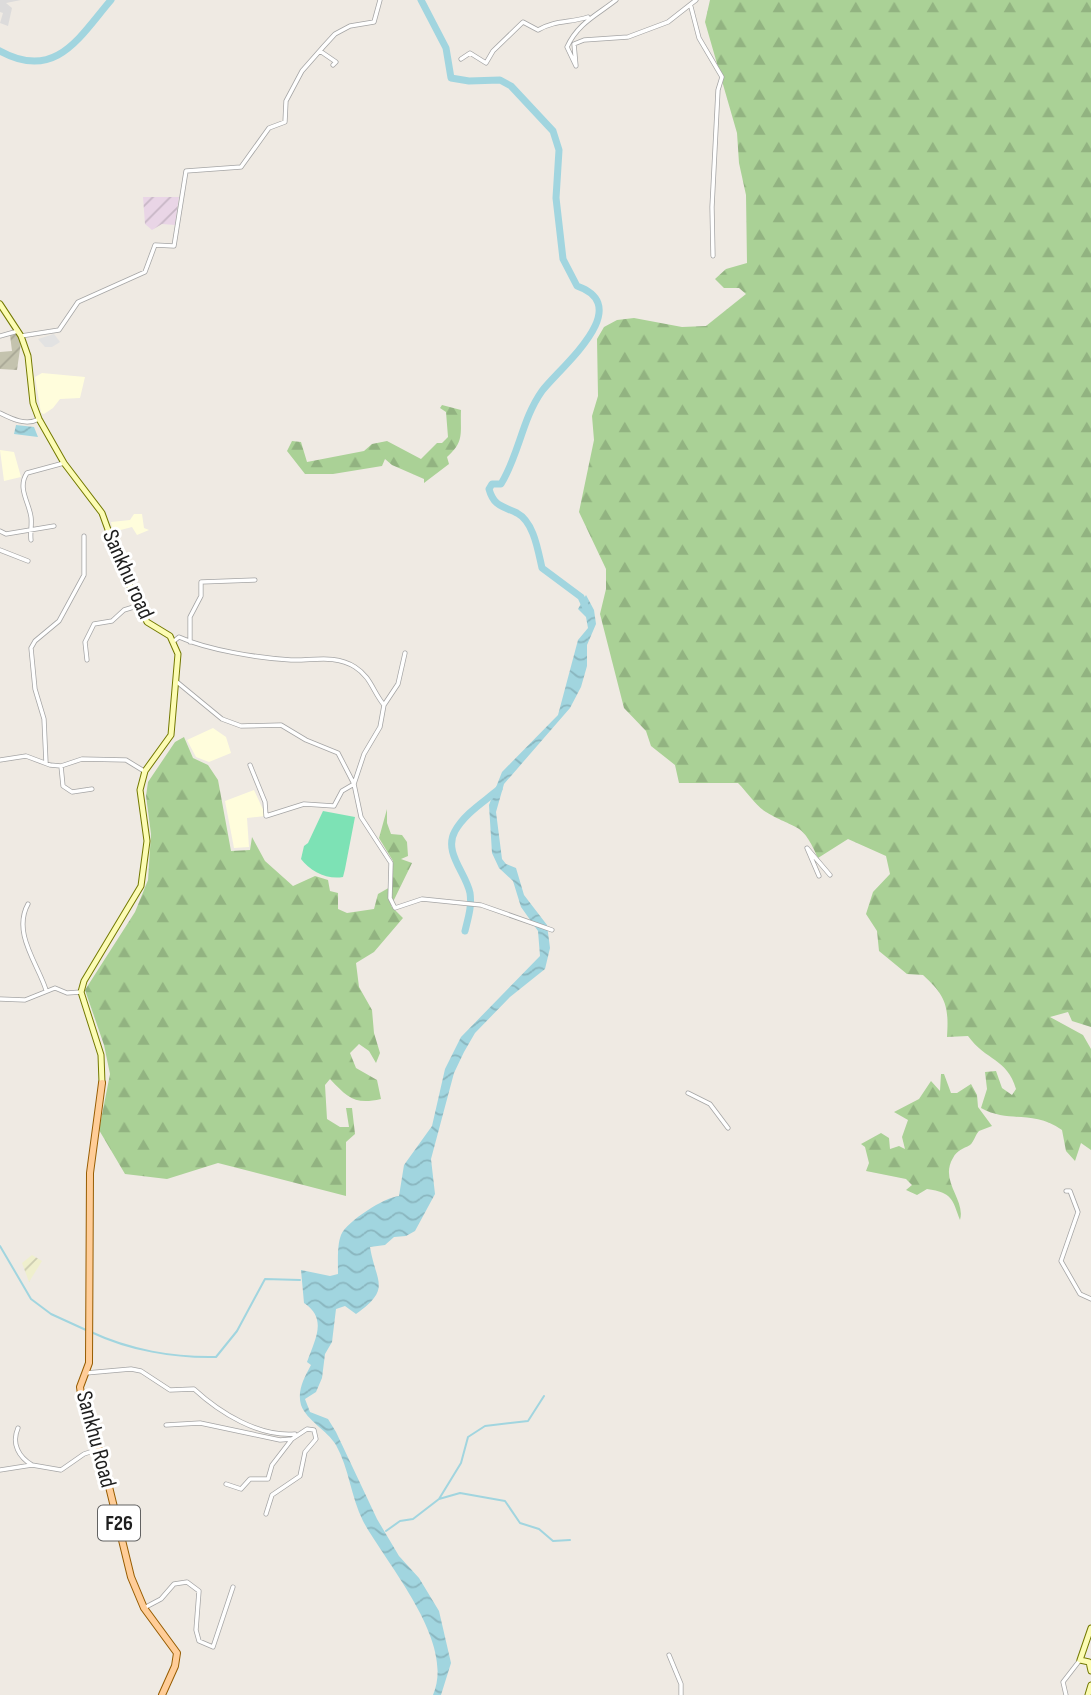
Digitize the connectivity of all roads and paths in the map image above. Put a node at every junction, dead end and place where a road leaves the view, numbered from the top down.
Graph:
1 (380, 0) edge
2 (616, 0) edge
3 (696, 0) edge
4 (691, 7) junction
5 (590, 16) junction
6 (320, 51) junction
7 (461, 59) dead end
8 (333, 65) dead end
9 (713, 256) dead end
10 (0, 304) edge
11 (19, 333) junction
12 (0, 336) edge
13 (0, 413) edge
14 (39, 419) junction
15 (64, 463) junction
16 (54, 526) dead end
17 (30, 530) junction
18 (0, 531) edge
19 (84, 536) dead end
20 (31, 540) dead end
21 (0, 550) edge
22 (28, 561) dead end
23 (255, 580) dead end
24 (139, 605) junction
25 (174, 641) junction
26 (190, 642) junction
27 (404, 653) dead end
28 (87, 660) dead end
29 (177, 682) junction
30 (384, 705) junction
31 (0, 760) edge
32 (46, 764) junction
33 (250, 765) dead end
34 (61, 766) junction
35 (145, 771) junction
36 (354, 784) junction
37 (92, 789) dead end
38 (830, 875) dead end
39 (819, 876) dead end
40 (28, 904) dead end
41 (552, 930) dead end
42 (46, 990) junction
43 (81, 992) junction
44 (0, 999) edge
45 (102, 1083) joint
46 (688, 1093) dead end
47 (728, 1128) dead end
48 (1066, 1191) dead end
49 (1091, 1299) edge
50 (86, 1373) junction
51 (166, 1425) dead end
52 (18, 1428) dead end
53 (298, 1434) junction
54 (292, 1439) junction
55 (99, 1449) junction
56 (32, 1465) junction
57 (0, 1470) edge
58 (226, 1484) dead end
59 (266, 1514) dead end
60 (233, 1587) dead end
61 (144, 1608) junction
62 (1091, 1628) edge
63 (669, 1655) dead end
64 (1080, 1660) junction
65 (1091, 1671) edge
66 (1091, 1685) edge
67 (162, 1695) edge
68 (681, 1695) edge
69 (1066, 1695) edge
70 (1088, 1695) edge

1 - 6 street
2 - 5 street
3 - 4 street
4 - 5 street
4 - 9 street
5 - 7 street
6 - 8 street
6 - 11 street
10 - 11 main road
11 - 12 street
11 - 14 main road, Sankhu road
13 - 14 street
14 - 15 main road, Sankhu road
15 - 17 street
15 - 24 main road, Sankhu road
16 - 17 street
17 - 18 street
17 - 20 street
19 - 32 street
21 - 22 street
23 - 26 street
24 - 25 main road, Sankhu road
24 - 28 street
25 - 26 street
25 - 29 main road, Sankhu road
26 - 30 street
27 - 30 street
29 - 35 main road, Sankhu road
29 - 36 street
30 - 36 street
31 - 32 street
32 - 34 street
33 - 36 street
34 - 35 street
34 - 37 street
35 - 43 main road
36 - 41 street
38 - 39 street
40 - 42 street
42 - 43 street
42 - 44 street
43 - 45 main road, F26
45 - 50 main road, Sankhu Road / F26
46 - 47 street
48 - 49 street
50 - 53 street
50 - 55 main road, Sankhu Road / F26
51 - 54 street
52 - 56 street
53 - 54 street
53 - 59 street
54 - 58 street
55 - 56 street
55 - 61 main road, Sankhu Road / F26
56 - 57 street
60 - 61 street
61 - 67 main road, Sankhu Road / F26
62 - 64 main road
63 - 68 street
64 - 65 main road
64 - 69 street
66 - 70 main road

